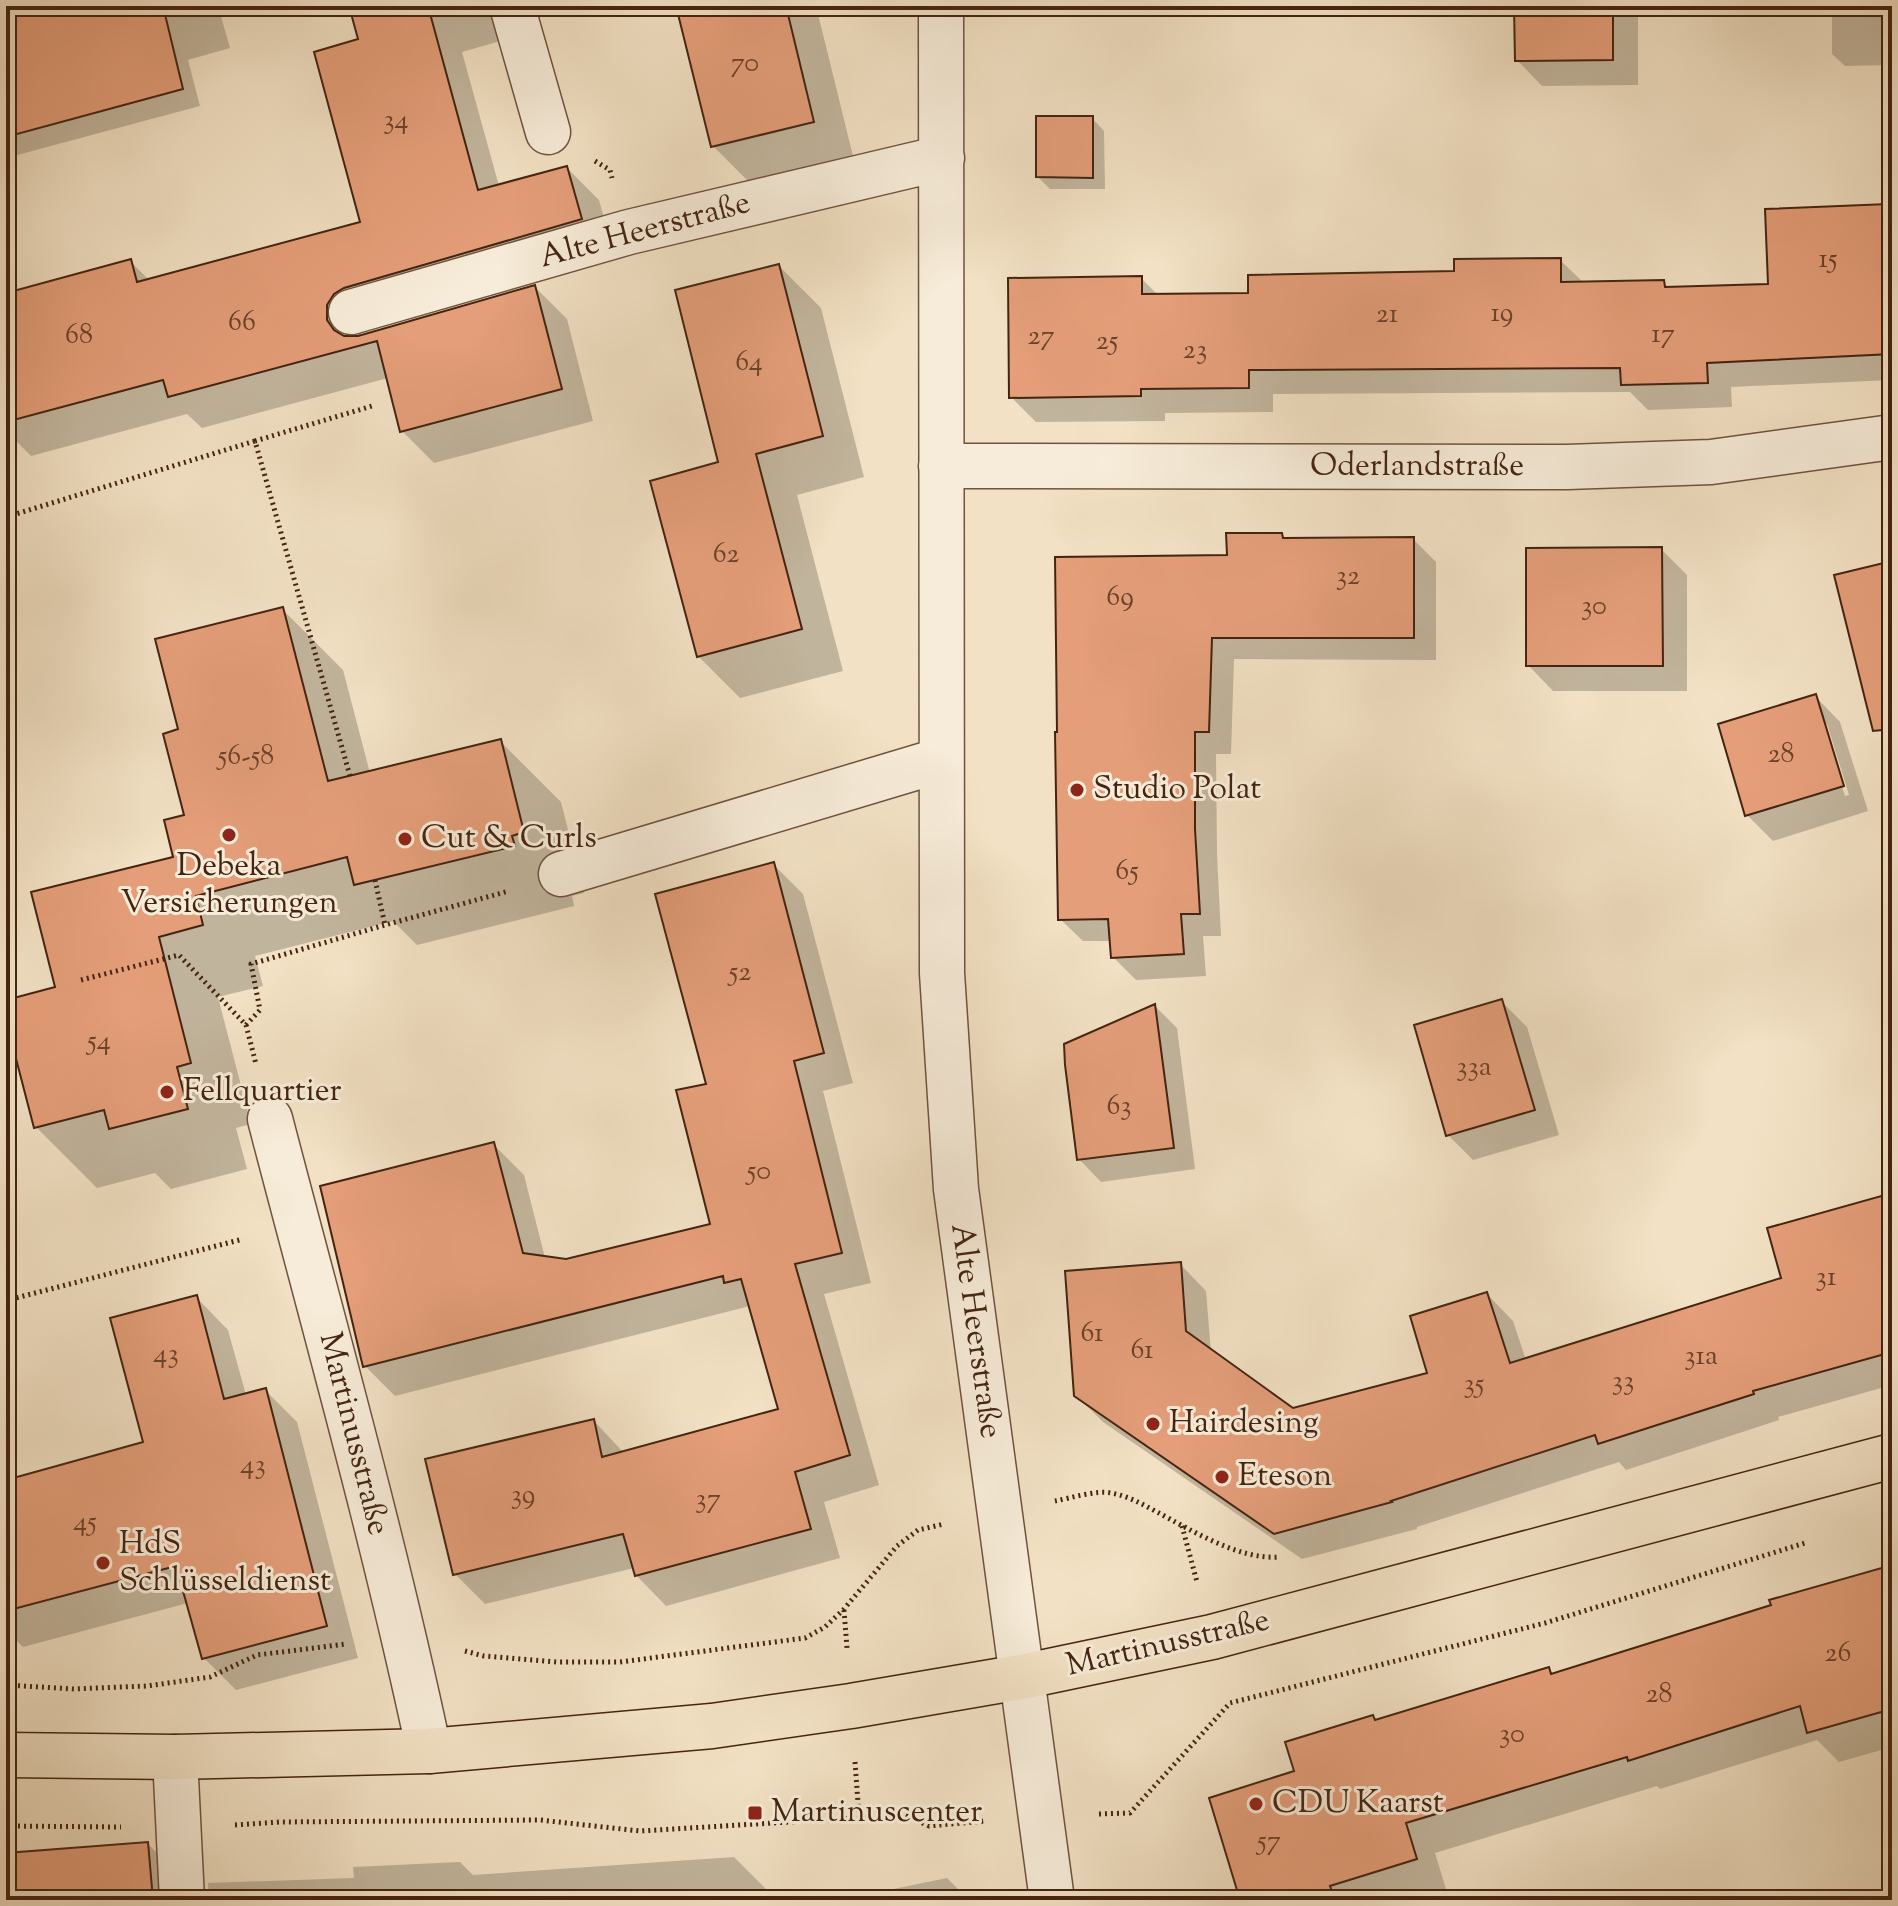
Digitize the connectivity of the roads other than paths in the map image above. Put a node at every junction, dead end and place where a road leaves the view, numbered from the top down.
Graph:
1 (512, 6) edge
2 (941, 6) edge
3 (548, 132) road end
4 (942, 158) junction
5 (351, 312) dead end
6 (1892, 437) edge
7 (941, 466) junction
8 (941, 760) junction
9 (561, 874) road end
10 (270, 1119) dead end
11 (1892, 1456) edge
12 (1021, 1677) junction
13 (429, 1751) junction
14 (6, 1755) edge
15 (175, 1757) junction
16 (182, 1900) edge
17 (1052, 1900) edge

1 - 3 street
2 - 4 street, Alte Heerstraße
4 - 5 street, Alte Heerstraße
4 - 7 street, Alte Heerstraße
6 - 7 street, Oderlandstraße
7 - 8 street, Alte Heerstraße
8 - 9 street
8 - 12 street, Alte Heerstraße
10 - 13 street, Martinusstraße
11 - 12 main road, Martinusstraße
12 - 13 main road, Martinusstraße
12 - 17 street, Alte Heerstraße
13 - 15 main road, Martinusstraße
14 - 15 main road, Martinusstraße
15 - 16 street

